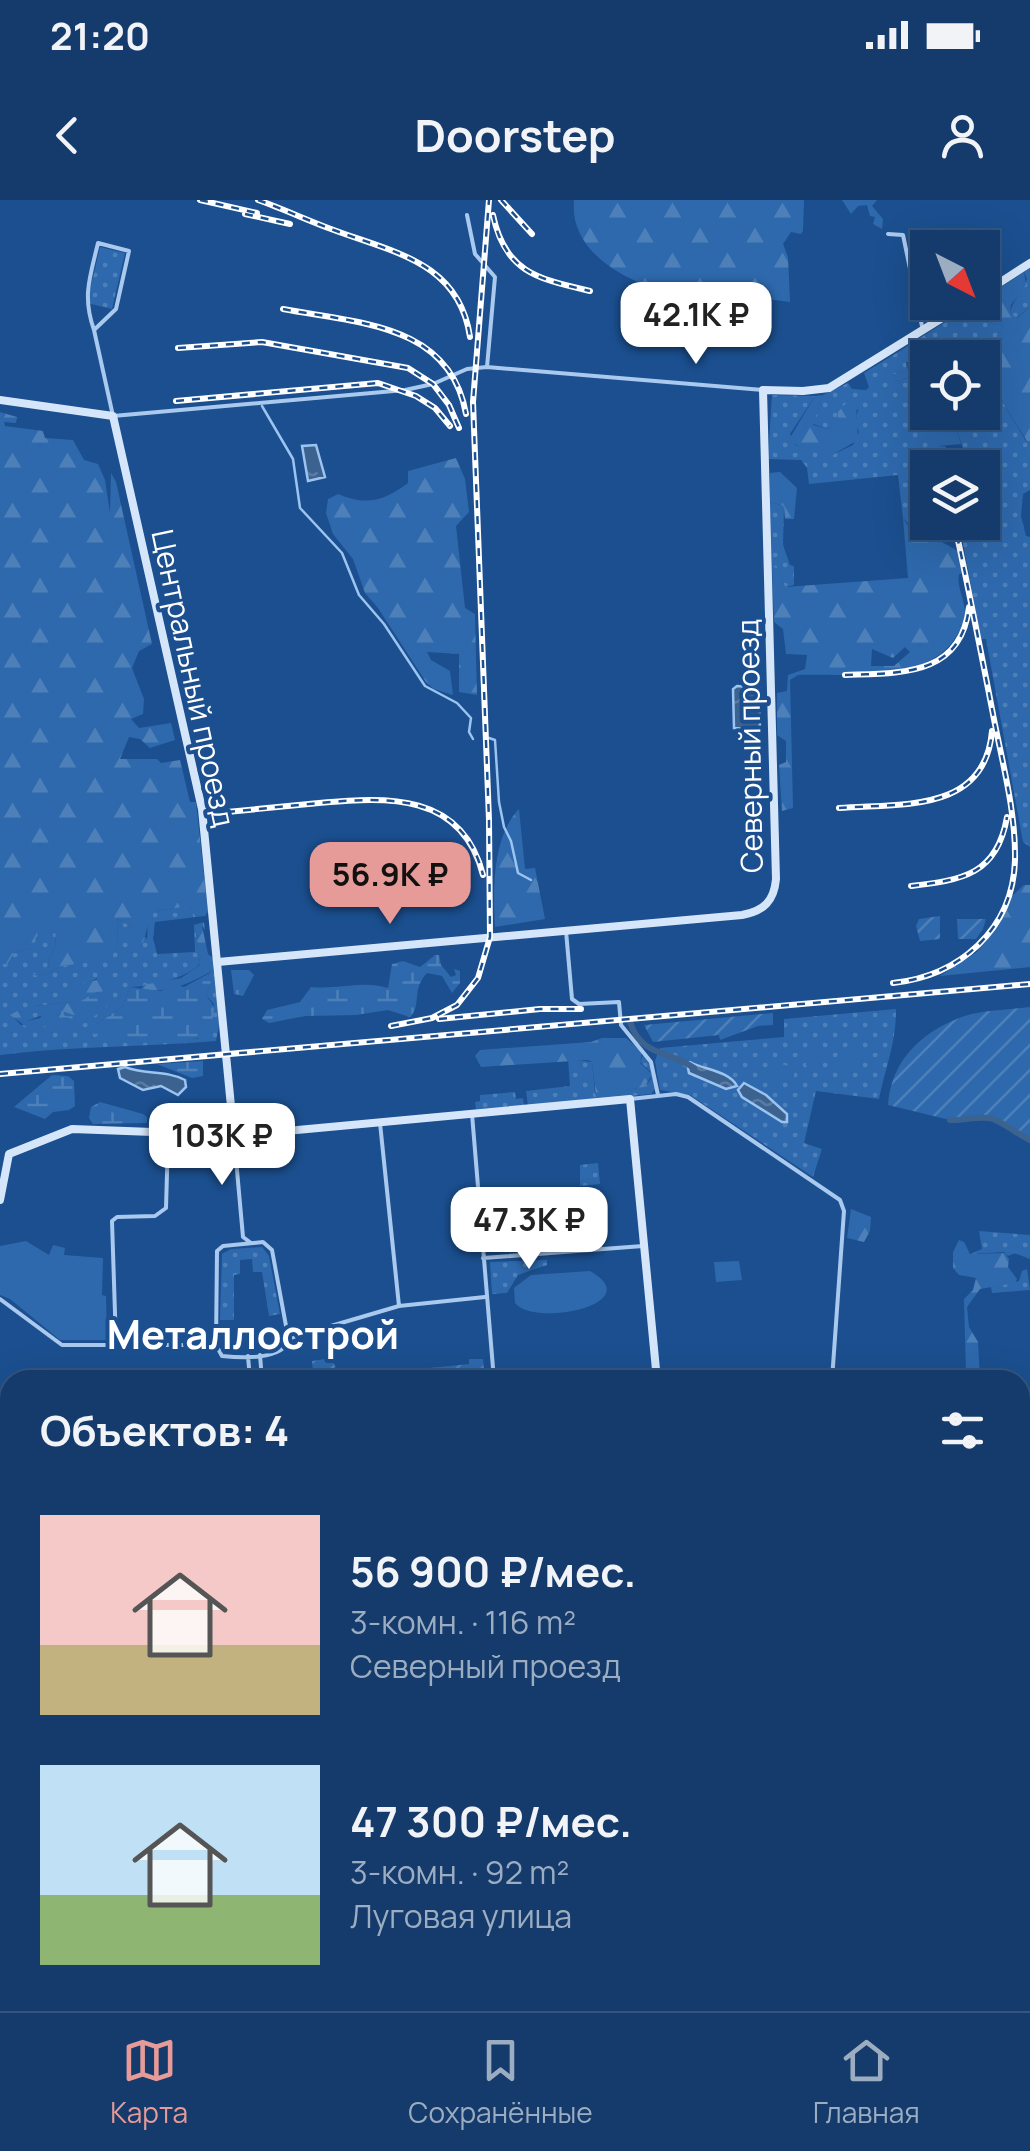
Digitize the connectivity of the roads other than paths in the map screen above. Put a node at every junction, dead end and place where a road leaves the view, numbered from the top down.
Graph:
1 (467, 215) dead end
2 (888, 234) dead end
3 (1030, 264) edge
4 (1000, 283) edge
5 (939, 320) edge
6 (94, 330) junction
7 (922, 331) junction
8 (488, 367) junction
9 (763, 390) junction
10 (0, 400) edge
11 (113, 416) junction
12 (566, 931) junction
13 (218, 962) junction
14 (658, 1095) junction
15 (630, 1099) junction
16 (472, 1114) junction
17 (380, 1123) junction
18 (234, 1137) junction
19 (168, 1139) junction
20 (5, 1155) edge
21 (0, 1200) edge
22 (243, 1236) junction
23 (252, 1243) junction
24 (233, 1244) junction
25 (644, 1246) junction
26 (484, 1258) junction
27 (487, 1297) junction
28 (0, 1298) edge
29 (399, 1306) junction
30 (290, 1338) junction
31 (116, 1344) junction
32 (216, 1345) junction
33 (260, 1354) junction
34 (248, 1356) junction
35 (249, 1370) edge
36 (261, 1370) edge
37 (493, 1370) edge
38 (656, 1370) edge
39 (833, 1370) edge

1 - 8 street
2 - 7 street
3 - 4 street
5 - 7 street
6 - 6 street, Центральный проезд
6 - 11 street, Центральный проезд
7 - 9 street
8 - 9 street
8 - 11 street
9 - 12 street, Северный проезд
10 - 11 street
11 - 13 street, Центральный проезд
12 - 13 street, Северный проезд
12 - 14 street
13 - 18 street, Центральный проезд
14 - 15 street
14 - 39 street
15 - 16 street
15 - 25 street
16 - 17 street
16 - 26 street
17 - 18 street
17 - 29 street
18 - 19 street
18 - 22 street
19 - 20 street
19 - 31 street
20 - 21 street
22 - 23 street
22 - 24 street
23 - 24 street
23 - 30 street
24 - 32 street
25 - 26 street
25 - 38 street
26 - 27 street
27 - 29 street
27 - 37 street
28 - 31 street
29 - 30 street
30 - 33 street
31 - 32 street
32 - 34 street
33 - 34 street
33 - 36 street
34 - 35 street

